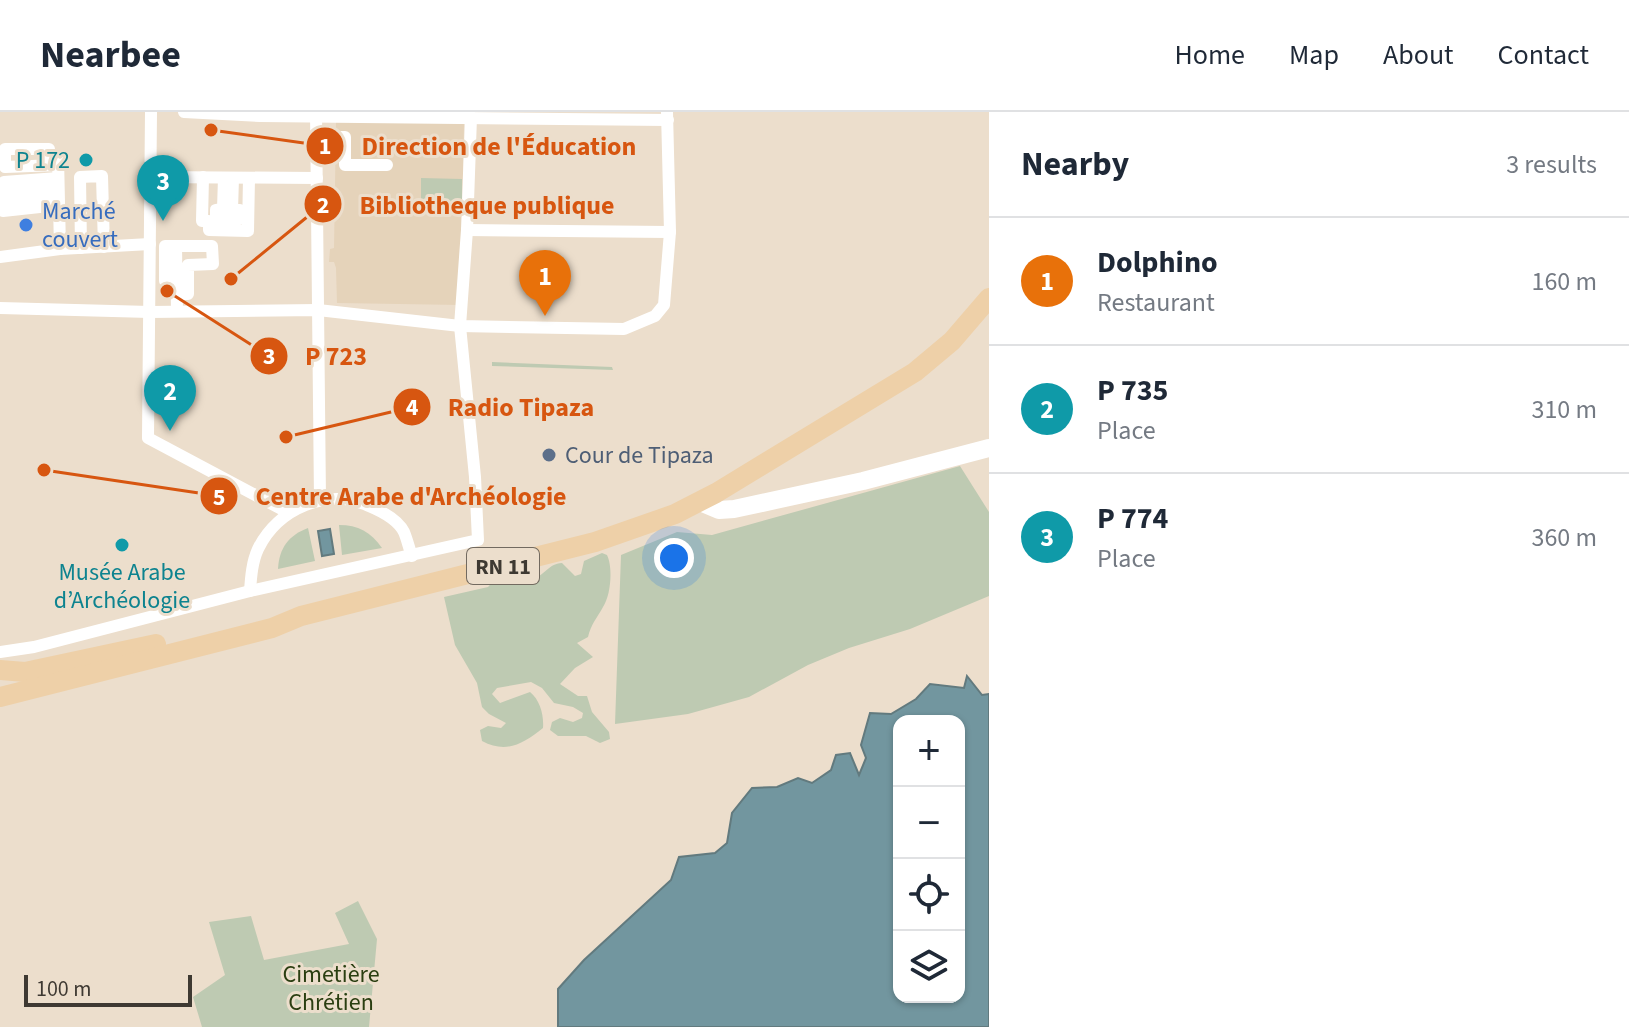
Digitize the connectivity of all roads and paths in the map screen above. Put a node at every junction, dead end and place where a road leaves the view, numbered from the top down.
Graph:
1 (151, 112) edge
2 (184, 112) edge
3 (193, 112) edge
4 (316, 113) edge
5 (260, 114) edge
6 (667, 116) edge
7 (471, 117) junction
8 (317, 137) junction
9 (387, 165) dead end
10 (151, 177) junction
11 (203, 177) junction
12 (249, 178) junction
13 (317, 178) junction
14 (58, 187) junction
15 (2, 205) edge
16 (467, 230) junction
17 (670, 232) junction
18 (150, 244) junction
19 (104, 247) junction
20 (81, 248) junction
21 (60, 249) junction
22 (0, 257) edge
23 (176, 288) junction
24 (989, 298) edge
25 (0, 308) edge
26 (318, 310) junction
27 (177, 311) junction
28 (150, 312) junction
29 (460, 326) junction
30 (989, 448) edge
31 (320, 500) junction
32 (700, 502) junction
33 (289, 513) junction
34 (412, 556) junction
35 (250, 591) junction
36 (301, 616) junction
37 (0, 652) edge
38 (0, 670) edge
39 (0, 697) edge

1 - 10 street
2 - 3 street
3 - 5 street
4 - 5 street
4 - 7 street
4 - 8 street
6 - 7 street
6 - 17 street
7 - 16 street
8 - 9 street
8 - 13 street
10 - 11 street
10 - 18 street
11 - 12 street
11 - 12 street
12 - 13 street
13 - 26 street
14 - 15 street
14 - 15 street
14 - 21 street
16 - 17 street
16 - 29 street
17 - 29 street
18 - 19 street
18 - 28 street
19 - 20 street
19 - 20 street
20 - 21 street
21 - 22 street
23 - 23 street
23 - 27 street
24 - 32 main road, RN 11
25 - 28 street
26 - 27 street
26 - 29 street
26 - 31 street
27 - 28 street
28 - 33 street
29 - 34 street
30 - 32 main road
31 - 33 street
31 - 34 street
32 - 36 main road, RN 11
33 - 35 street
34 - 35 street
35 - 37 street
36 - 38 main road, RN 11
36 - 39 main road, RN 11

